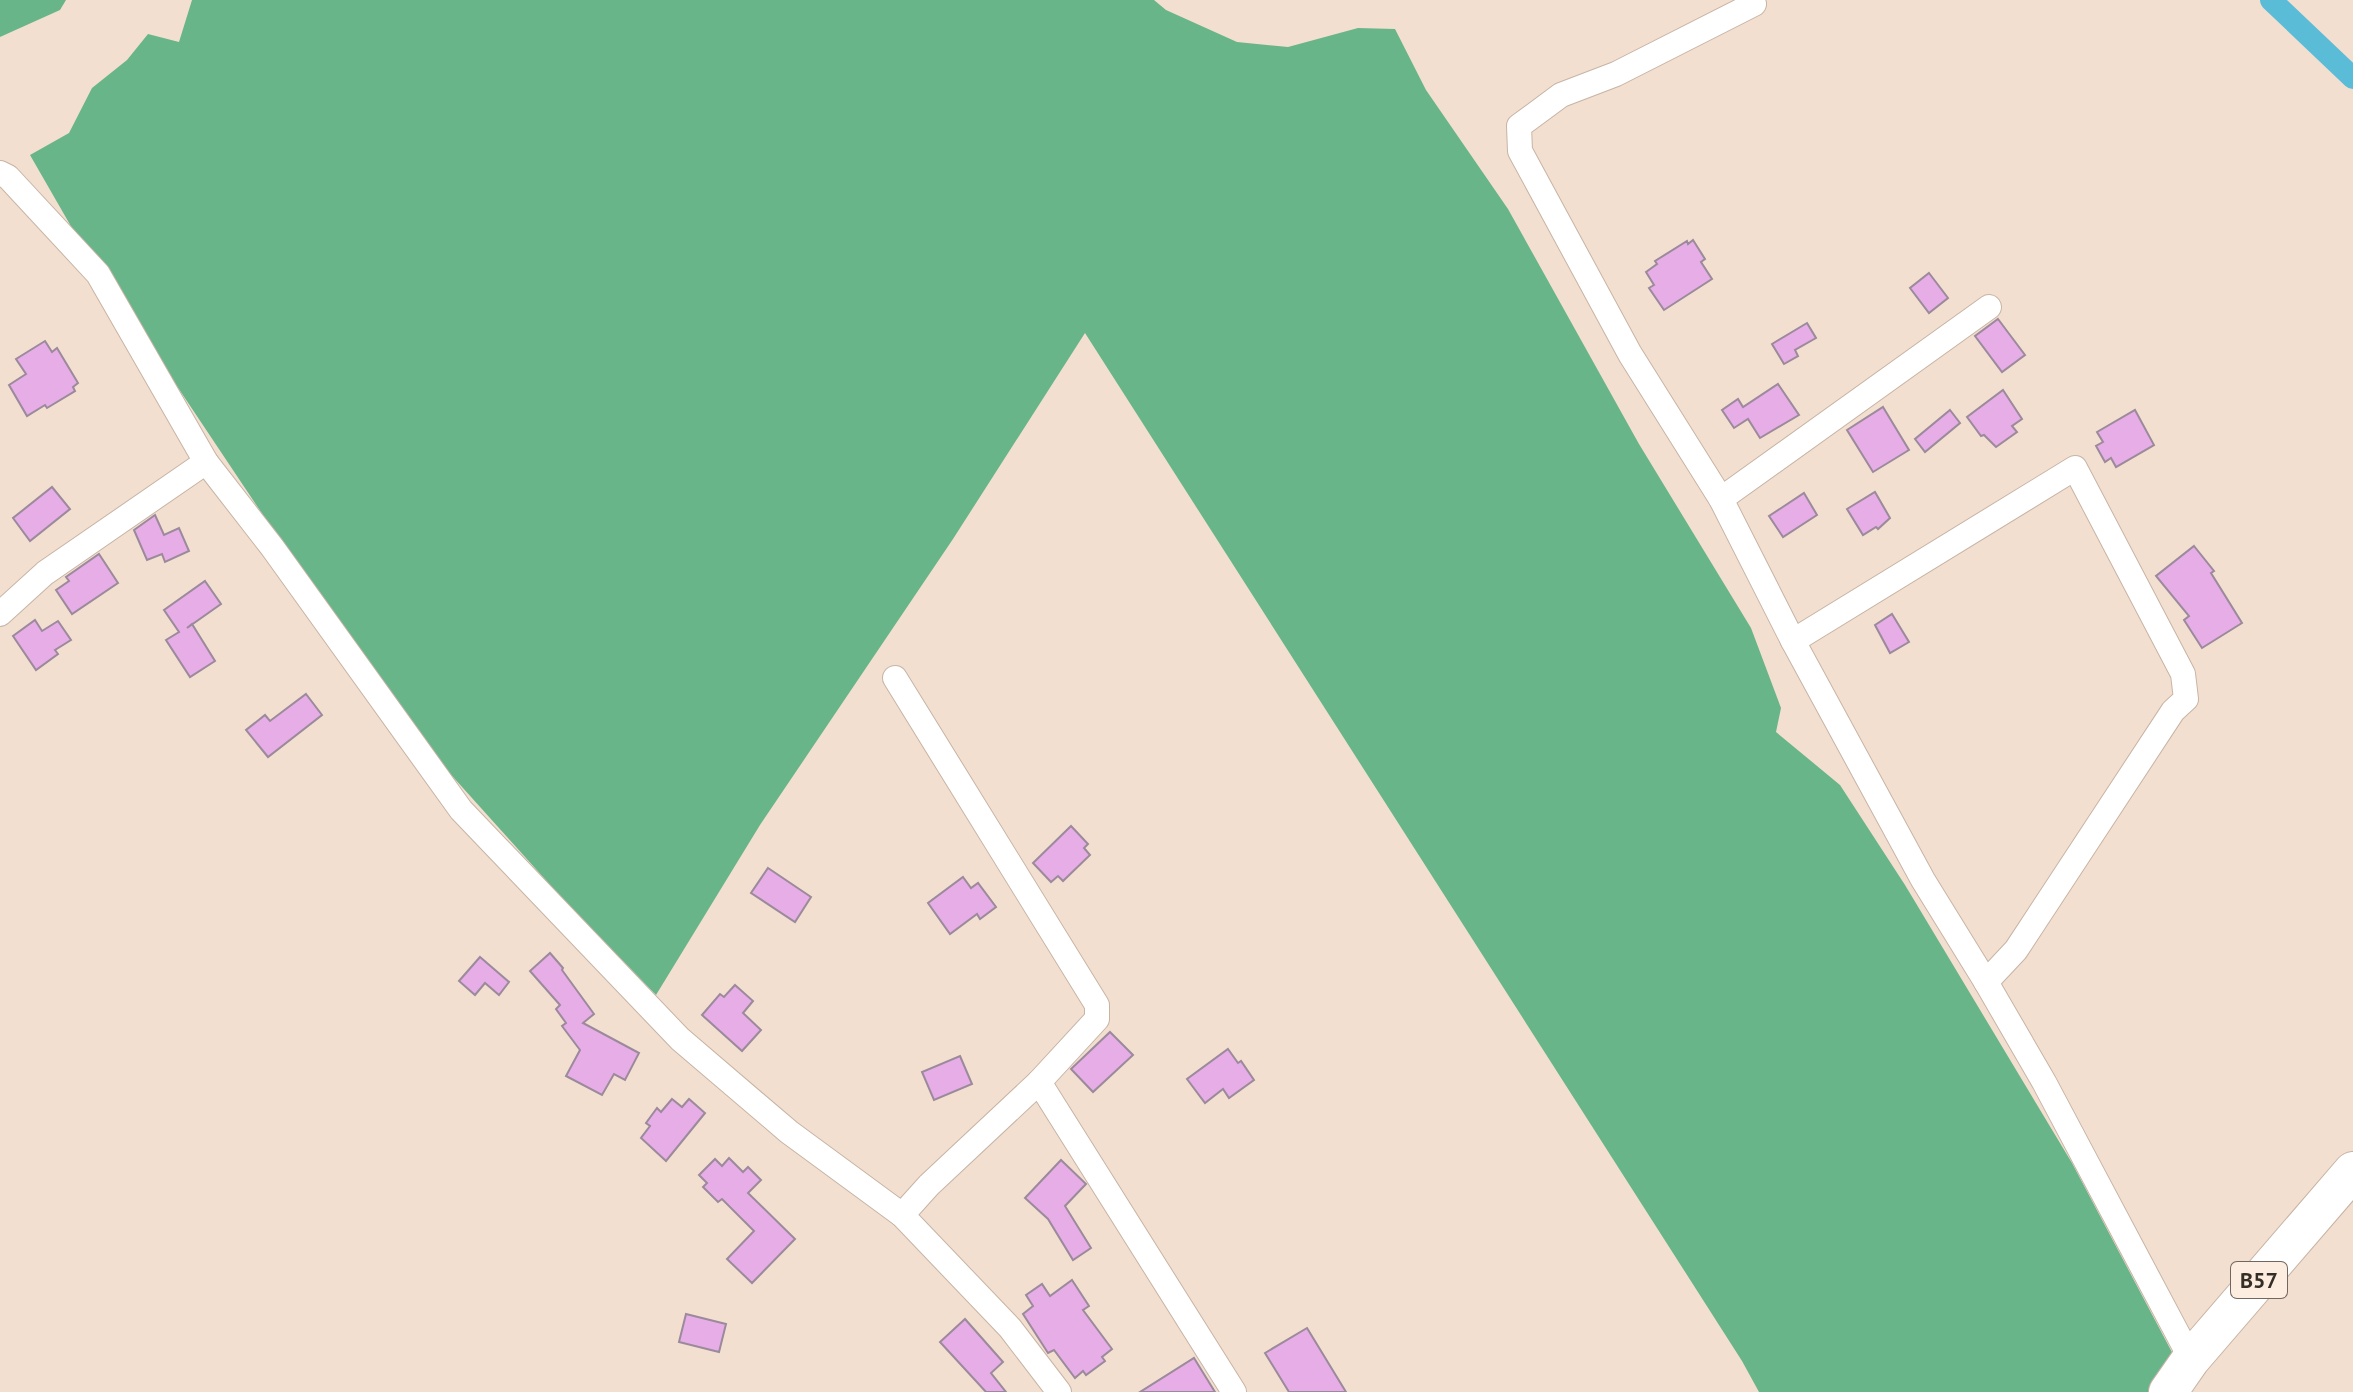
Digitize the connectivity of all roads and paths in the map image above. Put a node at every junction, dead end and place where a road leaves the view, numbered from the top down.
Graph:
1 (1754, 4) dead end
2 (0, 173) edge
3 (1989, 307) dead end
4 (206, 462) junction
5 (1721, 499) junction
6 (0, 614) edge
7 (1793, 641) junction
8 (895, 678) dead end
9 (1986, 982) junction
10 (1039, 1082) junction
11 (2353, 1171) edge
12 (902, 1215) junction
13 (2191, 1359) junction
14 (1059, 1392) edge
15 (1234, 1392) edge
16 (2168, 1392) edge

1 - 5 street
2 - 4 street
3 - 5 street
4 - 6 street
4 - 12 street
5 - 7 street
7 - 9 street
7 - 9 street
8 - 10 street
9 - 13 street
10 - 12 street
10 - 15 street
11 - 13 main road, B57
12 - 14 street
13 - 16 main road, B57

